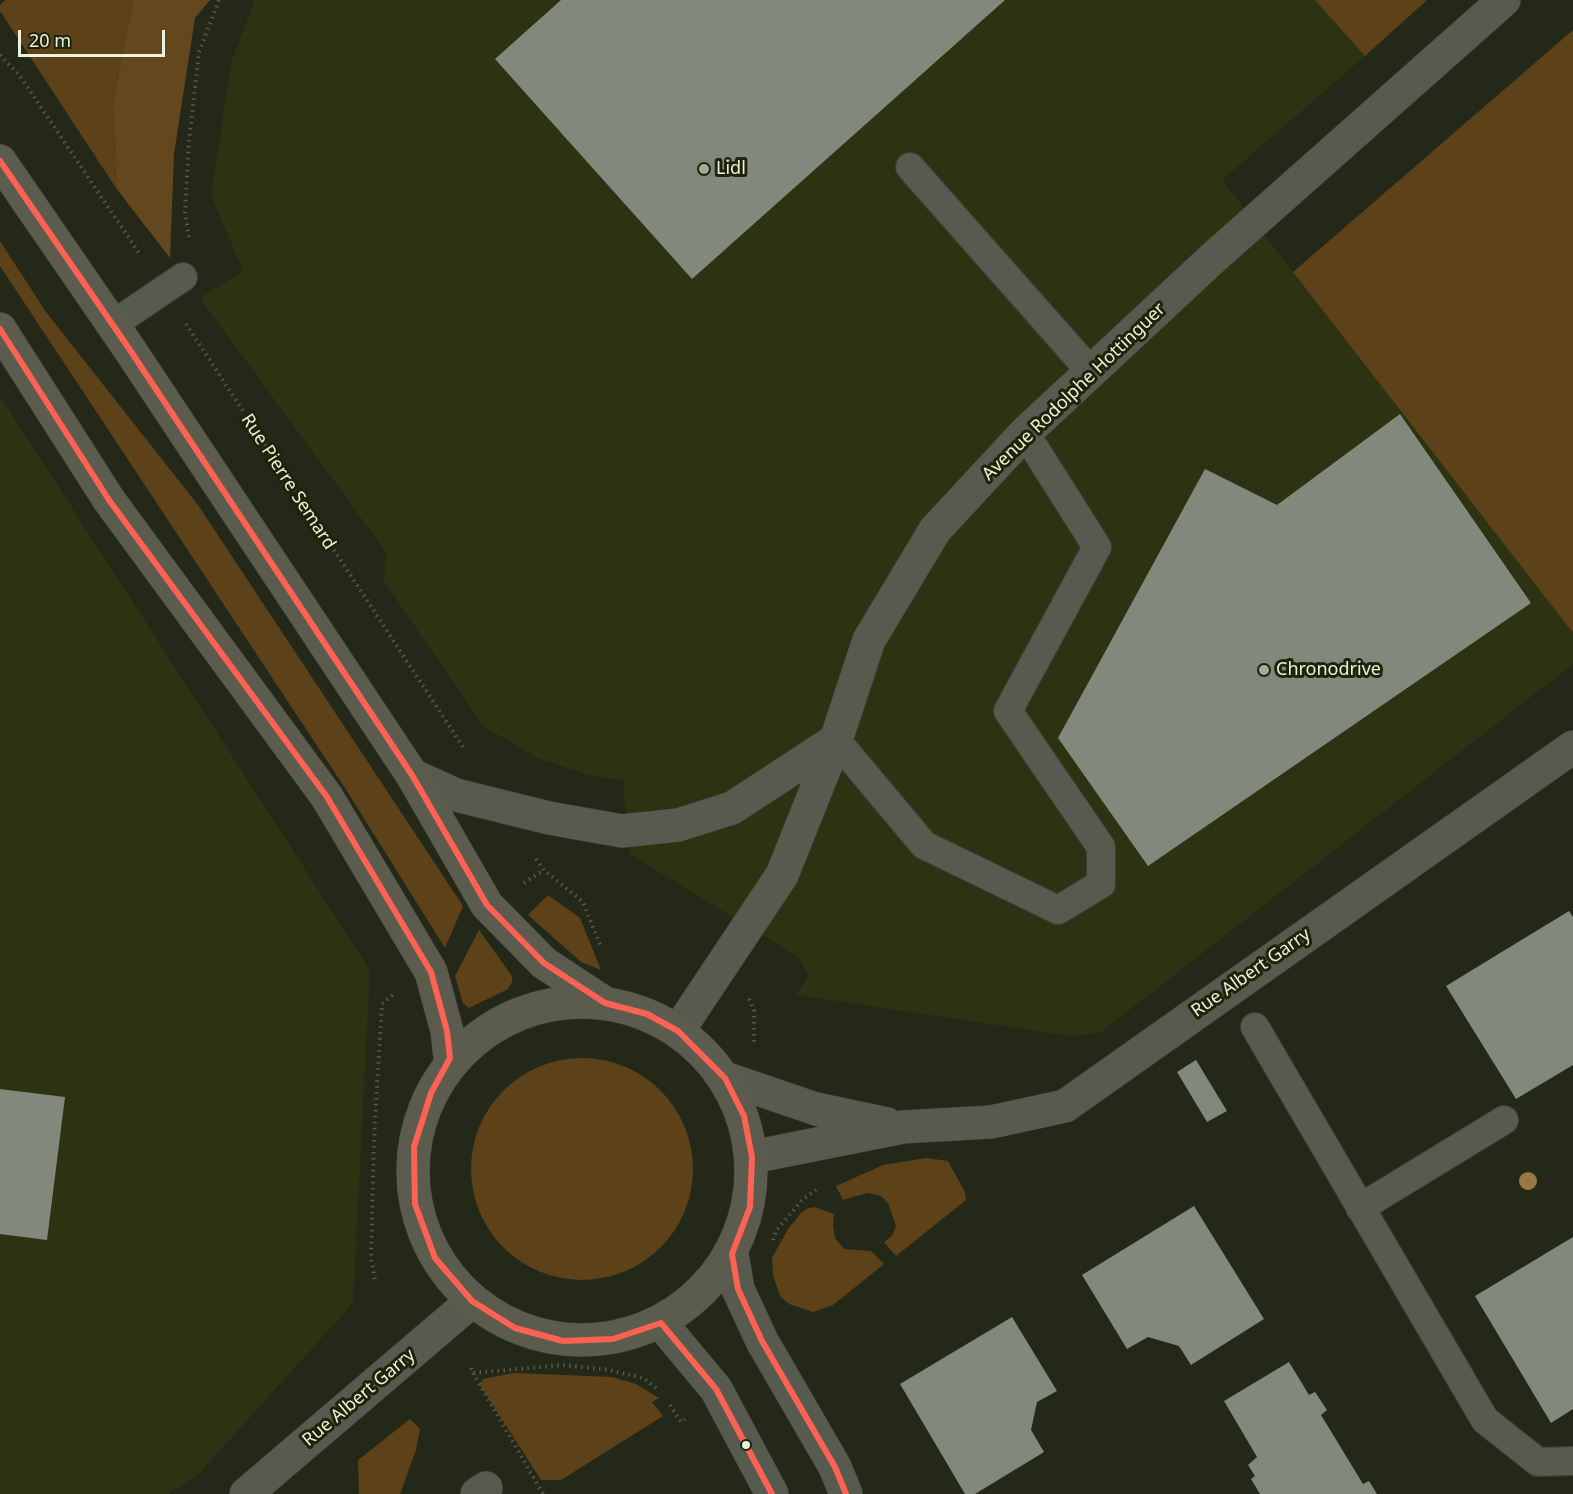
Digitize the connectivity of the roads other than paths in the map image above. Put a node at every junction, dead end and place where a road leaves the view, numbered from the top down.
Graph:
1 (1504, 0) edge
2 (0, 161) edge
3 (910, 167) dead end
4 (173, 283) road end
5 (112, 325) junction
6 (0, 329) edge
7 (1092, 373) junction
8 (1025, 433) junction
9 (836, 740) junction
10 (1573, 747) edge
11 (412, 775) junction
12 (605, 1003) junction
13 (1255, 1027) dead end
14 (678, 1031) junction
15 (450, 1058) junction
16 (725, 1078) junction
17 (1504, 1120) dead end
18 (903, 1127) junction
19 (752, 1157) junction
20 (1360, 1208) junction
21 (732, 1254) junction
22 (472, 1301) junction
23 (661, 1323) junction
24 (1573, 1461) edge
25 (246, 1494) edge
26 (772, 1494) edge
27 (846, 1494) edge

1 - 7 street, Avenue Rodolphe Hottinguer
2 - 5 main road
3 - 7 lane
4 - 5 lane
5 - 11 main road
6 - 15 main road
7 - 8 street, Avenue Rodolphe Hottinguer
8 - 9 street, Avenue Rodolphe Hottinguer
8 - 9 lane
9 - 11 street
9 - 14 street, Avenue Rodolphe Hottinguer
10 - 18 street, Rue Albert Garry
11 - 12 main road
12 - 14 main road
12 - 15 main road
13 - 20 lane
14 - 16 main road
15 - 22 main road
16 - 18 street, Rue Albert Garry
16 - 19 main road
17 - 20 lane
18 - 19 street, Rue Albert Garry
19 - 21 main road
20 - 24 lane
21 - 23 main road
21 - 27 street
22 - 23 main road
22 - 25 street, Rue Albert Garry
23 - 26 street

